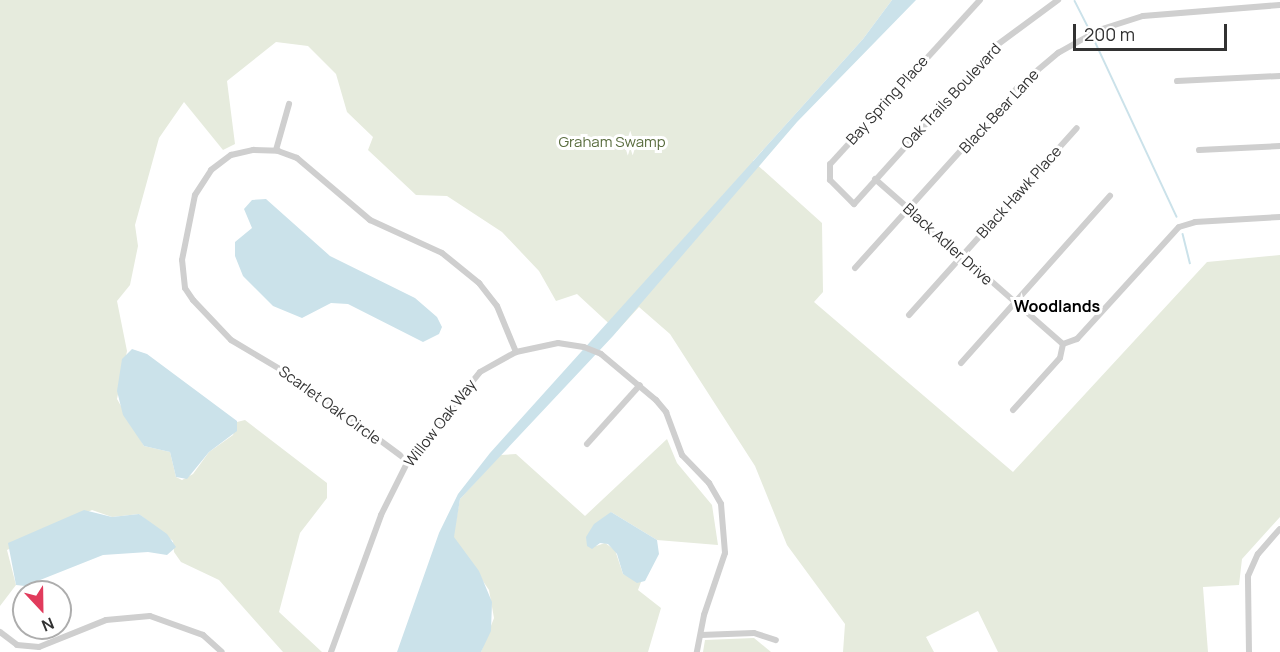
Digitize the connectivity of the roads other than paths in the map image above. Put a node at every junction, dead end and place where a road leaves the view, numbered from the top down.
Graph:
1 (980, 0) edge
2 (1058, 0) edge
3 (1280, 5) edge
4 (1280, 76) edge
5 (1177, 81) dead end
6 (289, 104) dead end
7 (1077, 128) dead end
8 (1280, 146) edge
9 (276, 150) junction
10 (1199, 150) dead end
11 (875, 179) junction
12 (1110, 196) dead end
13 (854, 204) joint
14 (909, 209) junction
15 (1280, 217) edge
16 (962, 256) junction
17 (855, 268) dead end
18 (1014, 303) junction
19 (909, 315) dead end
20 (1063, 344) junction
21 (516, 352) junction
22 (961, 363) dead end
23 (640, 385) junction
24 (1013, 410) dead end
25 (587, 444) dead end
26 (408, 461) junction
27 (1280, 529) edge
28 (0, 632) edge
29 (701, 635) junction
30 (776, 640) dead end
31 (222, 652) edge
32 (331, 652) edge
33 (697, 652) edge
34 (1248, 652) edge

1 - 13 street, Bay Spring Place
2 - 11 street, Oak Trails Boulevard
3 - 14 street, Black Bear Lane
4 - 5 street
6 - 9 street
7 - 16 street, Black Hawk Place
8 - 10 street
9 - 21 street, Scarlet Oak Circle
9 - 26 street, Scarlet Oak Circle
11 - 13 street, Oak Trails Boulevard
11 - 14 street, Black Adler Drive
12 - 18 street
14 - 16 street, Black Adler Drive
14 - 17 street, Black Bear Lane
15 - 20 street
16 - 18 street, Black Adler Drive
16 - 19 street, Black Hawk Place
18 - 20 street, Black Adler Drive
18 - 22 street
20 - 24 street
21 - 23 street, Willow Oak Way
21 - 26 street, Willow Oak Way
23 - 25 street
23 - 29 street, Willow Oak Way
26 - 32 street, Willow Oak Way
27 - 34 street
28 - 31 street
29 - 30 street
29 - 33 street, Willow Oak Way

